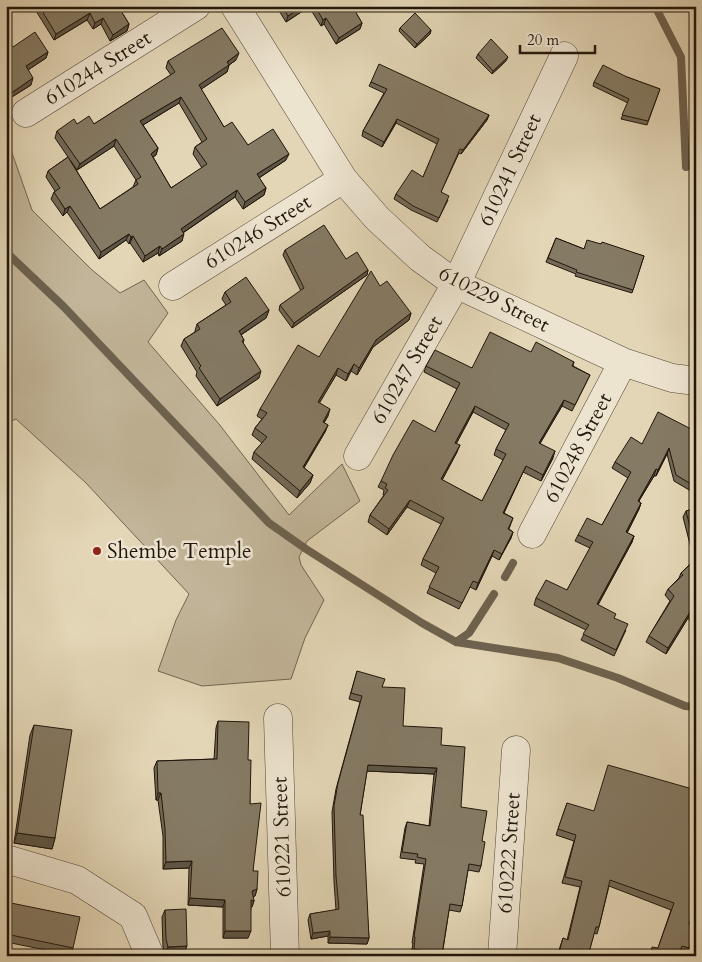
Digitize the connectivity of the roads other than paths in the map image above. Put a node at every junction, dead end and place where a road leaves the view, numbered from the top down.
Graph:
1 (196, 6) edge
2 (235, 6) edge
3 (564, 56) dead end
4 (26, 113) dead end
5 (344, 179) junction
6 (456, 284) junction
7 (173, 286) dead end
8 (623, 362) junction
9 (696, 381) edge
10 (358, 456) dead end
11 (532, 534) dead end
12 (278, 718) dead end
13 (516, 750) dead end
14 (6, 859) edge
15 (150, 956) edge
16 (285, 956) edge
17 (502, 956) edge

1 - 4 street, 610244 Street
2 - 5 street, 610229 Street
3 - 6 street, 610241 Street
5 - 6 street, 610229 Street
5 - 7 street, 610246 Street
6 - 8 street, 610229 Street
6 - 10 street, 610247 Street
8 - 9 street, 610229 Street
8 - 11 street, 610248 Street
12 - 16 street, 610221 Street
13 - 17 street, 610222 Street
14 - 15 street

